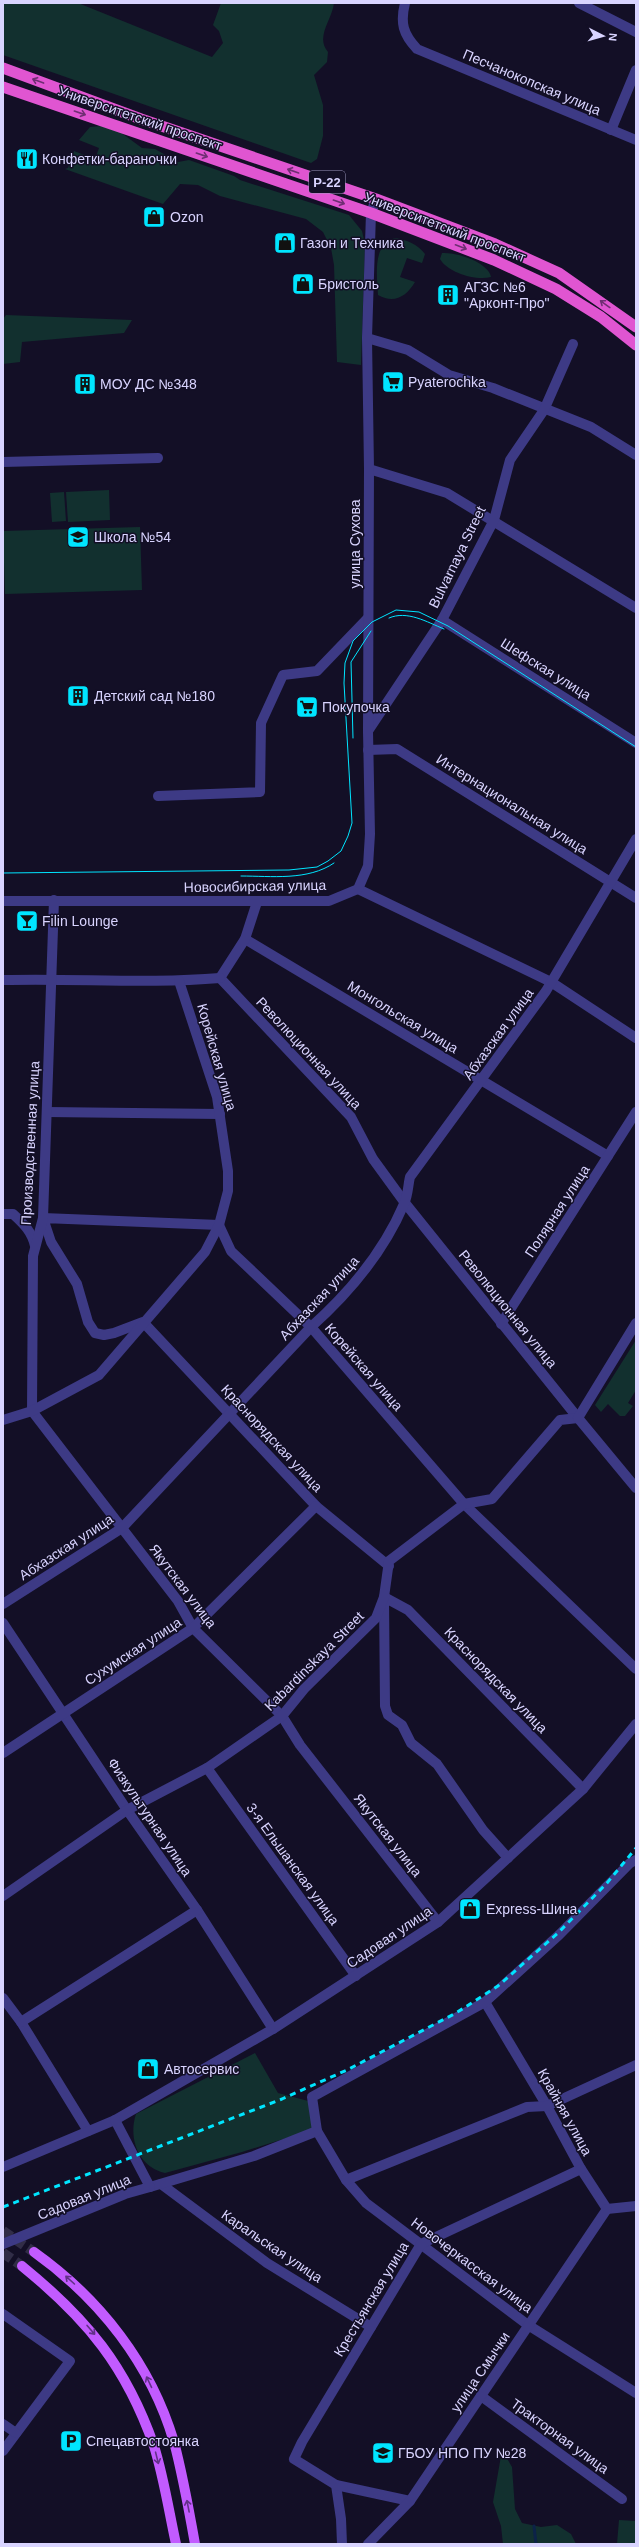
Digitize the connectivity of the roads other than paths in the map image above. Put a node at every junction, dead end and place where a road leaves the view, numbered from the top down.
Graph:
1 (404, 3) edge
2 (579, 3) edge
3 (636, 32) edge
4 (3, 68) edge
5 (636, 70) edge
6 (3, 86) edge
7 (611, 130) junction
8 (636, 140) edge
9 (376, 199) junction
10 (371, 213) junction
11 (636, 327) edge
12 (367, 338) junction
13 (573, 344) dead end
14 (636, 345) edge
15 (544, 410) junction
16 (636, 455) edge
17 (158, 458) dead end
18 (3, 462) edge
19 (369, 469) junction
20 (494, 520) junction
21 (636, 608) edge
22 (368, 618) junction
23 (442, 620) junction
24 (368, 731) junction
25 (636, 743) edge
26 (368, 750) junction
27 (158, 796) dead end
28 (636, 839) edge
29 (612, 883) junction
30 (358, 889) junction
31 (636, 898) edge
32 (54, 900) junction
33 (3, 901) edge
34 (257, 902) junction
35 (245, 939) junction
36 (52, 978) junction
37 (220, 978) junction
38 (3, 980) edge
39 (179, 981) junction
40 (551, 982) junction
41 (636, 1038) edge
42 (482, 1080) junction
43 (47, 1112) junction
44 (636, 1112) edge
45 (220, 1114) junction
46 (608, 1156) junction
47 (405, 1203) junction
48 (3, 1214) edge
49 (43, 1218) junction
50 (219, 1225) junction
51 (35, 1248) junction
52 (143, 1322) junction
53 (636, 1323) edge
54 (501, 1324) junction
55 (311, 1327) junction
56 (32, 1411) junction
57 (232, 1414) junction
58 (578, 1418) junction
59 (3, 1420) edge
60 (636, 1488) edge
61 (464, 1504) junction
62 (316, 1506) junction
63 (122, 1528) junction
64 (388, 1566) junction
65 (384, 1597) junction
66 (3, 1604) edge
67 (3, 1623) edge
68 (193, 1628) junction
69 (636, 1669) edge
70 (64, 1713) junction
71 (282, 1716) junction
72 (636, 1724) edge
73 (3, 1753) edge
74 (207, 1768) junction
75 (583, 1788) junction
76 (126, 1810) junction
77 (508, 1858) junction
78 (636, 1860) edge
79 (3, 1896) edge
80 (197, 1910) junction
81 (438, 1922) junction
82 (356, 1976) junction
83 (3, 1998) edge
84 (485, 2002) junction
85 (21, 2022) junction
86 (273, 2029) junction
87 (636, 2065) edge
88 (547, 2106) junction
89 (115, 2120) junction
90 (88, 2131) junction
91 (317, 2131) junction
92 (3, 2168) edge
93 (581, 2169) junction
94 (346, 2180) junction
95 (160, 2184) junction
96 (150, 2187) junction
97 (636, 2204) edge
98 (607, 2209) junction
99 (3, 2244) edge
100 (421, 2244) junction
101 (34, 2252) tunnel mouth
102 (22, 2266) tunnel mouth
103 (3, 2314) edge
104 (528, 2325) junction
105 (370, 2327) junction
106 (636, 2393) edge
107 (481, 2396) junction
108 (3, 2424) edge
109 (16, 2433) junction
110 (3, 2451) edge
111 (336, 2485) junction
112 (622, 2499) dead end
113 (410, 2502) junction
114 (176, 2544) edge
115 (195, 2544) edge
116 (342, 2544) edge
117 (368, 2544) edge

1 - 7 street, Песчанокопская улица
2 - 3 street
9 -> 4 highway, Университетский проспект / Р-22
5 - 7 street
6 -> 10 highway, Университетский проспект / Р-22
7 - 8 street, Песчанокопская улица
9 - 10 street, улица Сухова
11 -> 9 highway, Университетский проспект / Р-22
10 - 12 street, улица Сухова
10 -> 14 highway, Университетский проспект / Р-22
12 - 15 street
12 - 19 street, улица Сухова
13 - 15 street, Bulvarnaya Street
15 - 16 street
15 - 20 street, Bulvarnaya Street
17 - 18 street
19 - 20 street
19 - 22 street, улица Сухова
20 - 21 street
20 - 23 street, Bulvarnaya Street
22 - 24 street, улица Сухова
22 - 27 street
23 - 24 street, Bulvarnaya Street
23 - 25 street, Шефская улица
24 - 26 street, улица Сухова
26 - 29 street, Интернациональная улица
26 - 30 street, улица Сухова
28 - 29 street, Абхазская улица
29 - 31 street, Интернациональная улица
29 - 40 street, Абхазская улица
30 - 34 street, Новосибирская улица
30 - 40 street
32 - 33 street, Новосибирская улица
32 - 34 street, Новосибирская улица
32 - 36 street, Производственная улица
34 - 35 street
35 - 37 street
35 - 42 street, Монгольская улица
36 - 38 street
36 - 39 street
36 - 43 street, Производственная улица
37 - 39 street
37 - 47 street, Революционная улица
39 - 45 street, Корейская улица
40 - 41 street
40 - 42 street, Абхазская улица
42 - 46 street, Монгольская улица
42 - 47 street, Абхазская улица
43 - 45 street
43 - 49 street, Производственная улица
44 - 46 street, Полярная улица
45 - 50 street, Корейская улица
46 - 54 street, Полярная улица
47 - 54 street, Революционная улица
47 - 55 street, Абхазская улица
48 - 51 street
49 - 50 street
49 - 51 street, Производственная улица
49 - 52 street
50 - 52 street
50 - 55 street, Корейская улица
51 - 56 street, Производственная улица
52 - 56 street
52 - 57 street, Краснорядская улица
53 - 58 street
54 - 58 street, Революционная улица
55 - 57 street, Абхазская улица
55 - 61 street, Корейская улица
56 - 59 street
56 - 63 street, Якутская улица
57 - 62 street, Краснорядская улица
57 - 63 street, Абхазская улица
58 - 60 street
58 - 61 street
61 - 64 street
61 - 69 street, Корейская улица
62 - 64 street, Краснорядская улица
62 - 68 street, Сухумская улица
63 - 66 street, Абхазская улица
63 - 68 street, Якутская улица
64 - 65 street, Kabardinskaya Street
65 - 71 street, Kabardinskaya Street
65 - 75 street, Краснорядская улица
65 - 77 street
67 - 70 street, Физкультурная улица
68 - 70 street, Сухумская улица
68 - 71 street, Якутская улица
70 - 73 street, Сухумская улица
70 - 76 street, Физкультурная улица
71 - 74 street, Kabardinskaya Street
71 - 81 street, Якутская улица
72 - 75 street, Садовая улица
74 - 76 street, Kabardinskaya Street
74 - 82 street, 3-я Ельшанская улица
75 - 77 street, Садовая улица
76 - 79 street, Kabardinskaya Street
76 - 80 street, Физкультурная улица
77 - 81 street, Садовая улица
78 - 84 street
80 - 85 street
80 - 86 street, Физкультурная улица
81 - 82 street, Садовая улица
82 - 86 street, Садовая улица
83 - 85 street
84 - 88 street, Крайняя улица
84 - 91 street
85 - 90 street
86 - 89 street, Садовая улица
87 - 88 street
88 - 93 street, Крайняя улица
88 - 94 street
89 - 90 street, Садовая улица
89 - 96 street, Садовая улица
90 - 92 street, Садовая улица
91 - 94 street, Новочеркасская улица
91 - 95 street
93 - 98 street, Крайняя улица
93 - 100 street, Крестьянская улица
94 - 100 street, Новочеркасская улица
95 - 96 street
95 - 105 street, Каральская улица
96 - 99 street, Садовая улица
97 - 98 street
98 - 104 street, улица Смычки
100 - 104 street, Новочеркасская улица
100 - 105 street, Крестьянская улица
115 -> 101 main road
102 -> 114 main road
103 - 109 street
104 - 106 street, Новочеркасская улица
104 - 107 street, улица Смычки
105 - 111 street, Крестьянская улица
107 - 112 street, Тракторная улица
107 - 113 street, улица Смычки
108 - 109 street
109 - 110 street
111 - 113 street
111 - 116 street
113 - 117 street, улица Смычки

